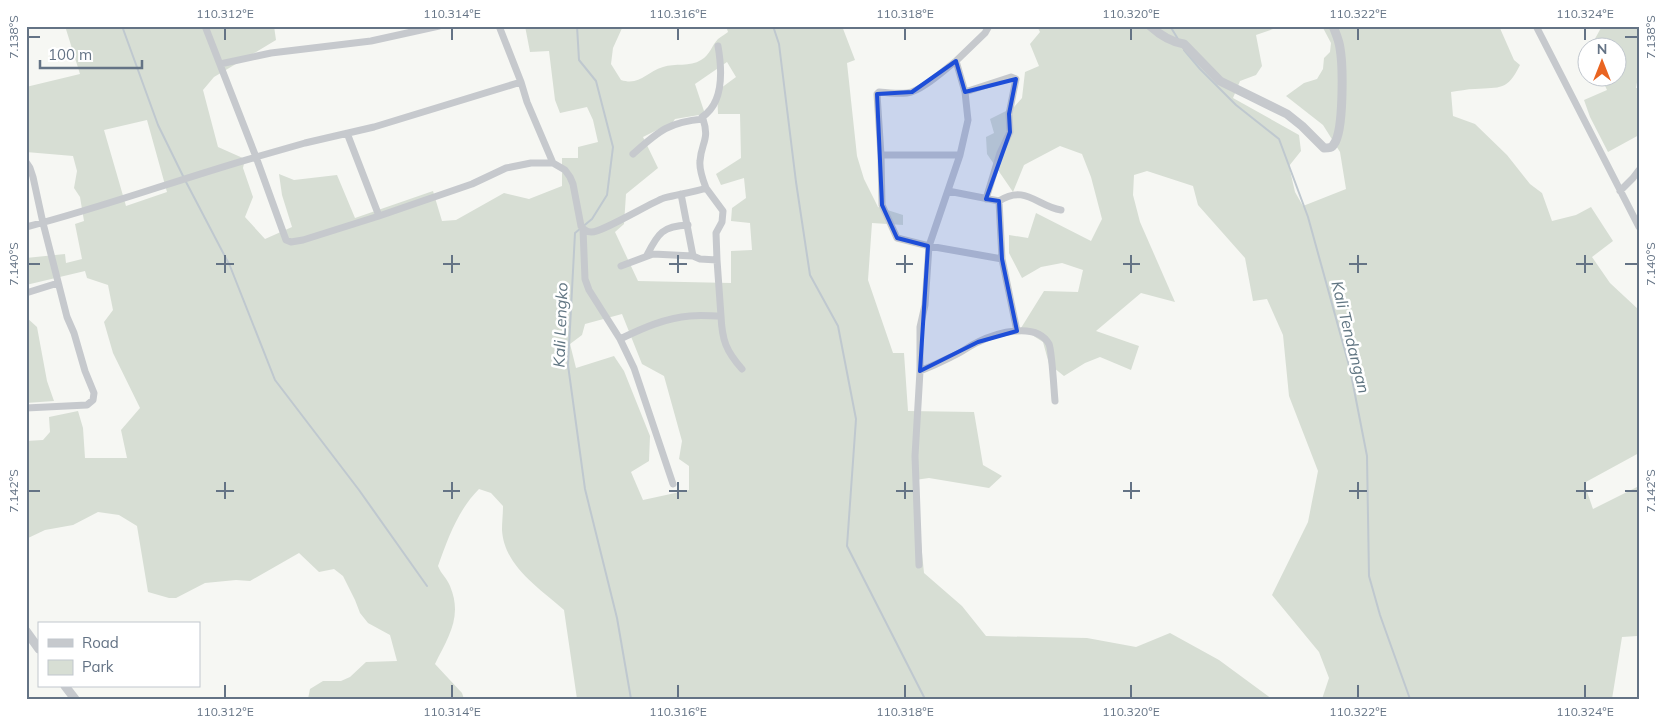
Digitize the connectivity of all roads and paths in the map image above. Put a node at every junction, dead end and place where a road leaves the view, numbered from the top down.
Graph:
1 (205, 26) edge
2 (439, 26) edge
3 (499, 26) edge
4 (989, 26) edge
5 (1150, 26) edge
6 (1333, 26) edge
7 (1536, 26) edge
8 (718, 46) dead end
9 (956, 61) junction
10 (220, 64) junction
11 (521, 82) junction
12 (965, 92) junction
13 (703, 119) junction
14 (347, 133) junction
15 (633, 154) dead end
16 (881, 155) junction
17 (960, 155) junction
18 (256, 157) junction
19 (26, 162) edge
20 (553, 163) junction
21 (1639, 170) edge
22 (706, 188) junction
23 (948, 191) junction
24 (1620, 191) junction
25 (681, 194) junction
26 (986, 199) junction
27 (999, 201) junction
28 (1061, 210) dead end
29 (379, 216) junction
30 (43, 223) junction
31 (688, 225) junction
32 (1639, 226) edge
33 (26, 227) edge
34 (582, 228) junction
35 (929, 246) junction
36 (647, 255) junction
37 (693, 256) junction
38 (1002, 259) junction
39 (718, 260) junction
40 (621, 266) dead end
41 (58, 283) junction
42 (26, 293) edge
43 (721, 316) junction
44 (1017, 331) junction
45 (620, 338) junction
46 (742, 369) dead end
47 (920, 371) junction
48 (1055, 402) dead end
49 (26, 408) edge
50 (673, 484) dead end
51 (919, 565) dead end
52 (26, 631) edge
53 (38, 648) edge
54 (66, 688) edge
55 (74, 699) edge

1 - 10 street
2 - 10 street
3 - 11 street
4 - 9 street
5 - 6 street
7 - 24 street
8 - 13 street
9 - 12 street
9 - 16 street
10 - 18 street
11 - 14 street
11 - 20 street
12 - 17 street
12 - 26 street
13 - 15 street
13 - 22 street
14 - 18 street
14 - 29 street
16 - 17 street
16 - 35 street
17 - 23 street
18 - 29 street
18 - 30 street
19 - 30 street
20 - 29 street
20 - 34 street
21 - 24 street
22 - 25 street
22 - 39 street
23 - 26 street
23 - 35 street
24 - 32 street
25 - 31 street
25 - 34 street
26 - 27 street
27 - 28 street
27 - 38 street
30 - 33 street
30 - 41 street
31 - 36 street
31 - 37 street
34 - 45 street
35 - 38 street
35 - 47 street
36 - 37 street
36 - 40 street
37 - 39 street
38 - 44 street
39 - 43 street
41 - 42 street
41 - 49 street
43 - 45 street
43 - 46 street
44 - 47 street
44 - 48 street
45 - 50 street
47 - 51 street
52 - 53 street
54 - 55 street

